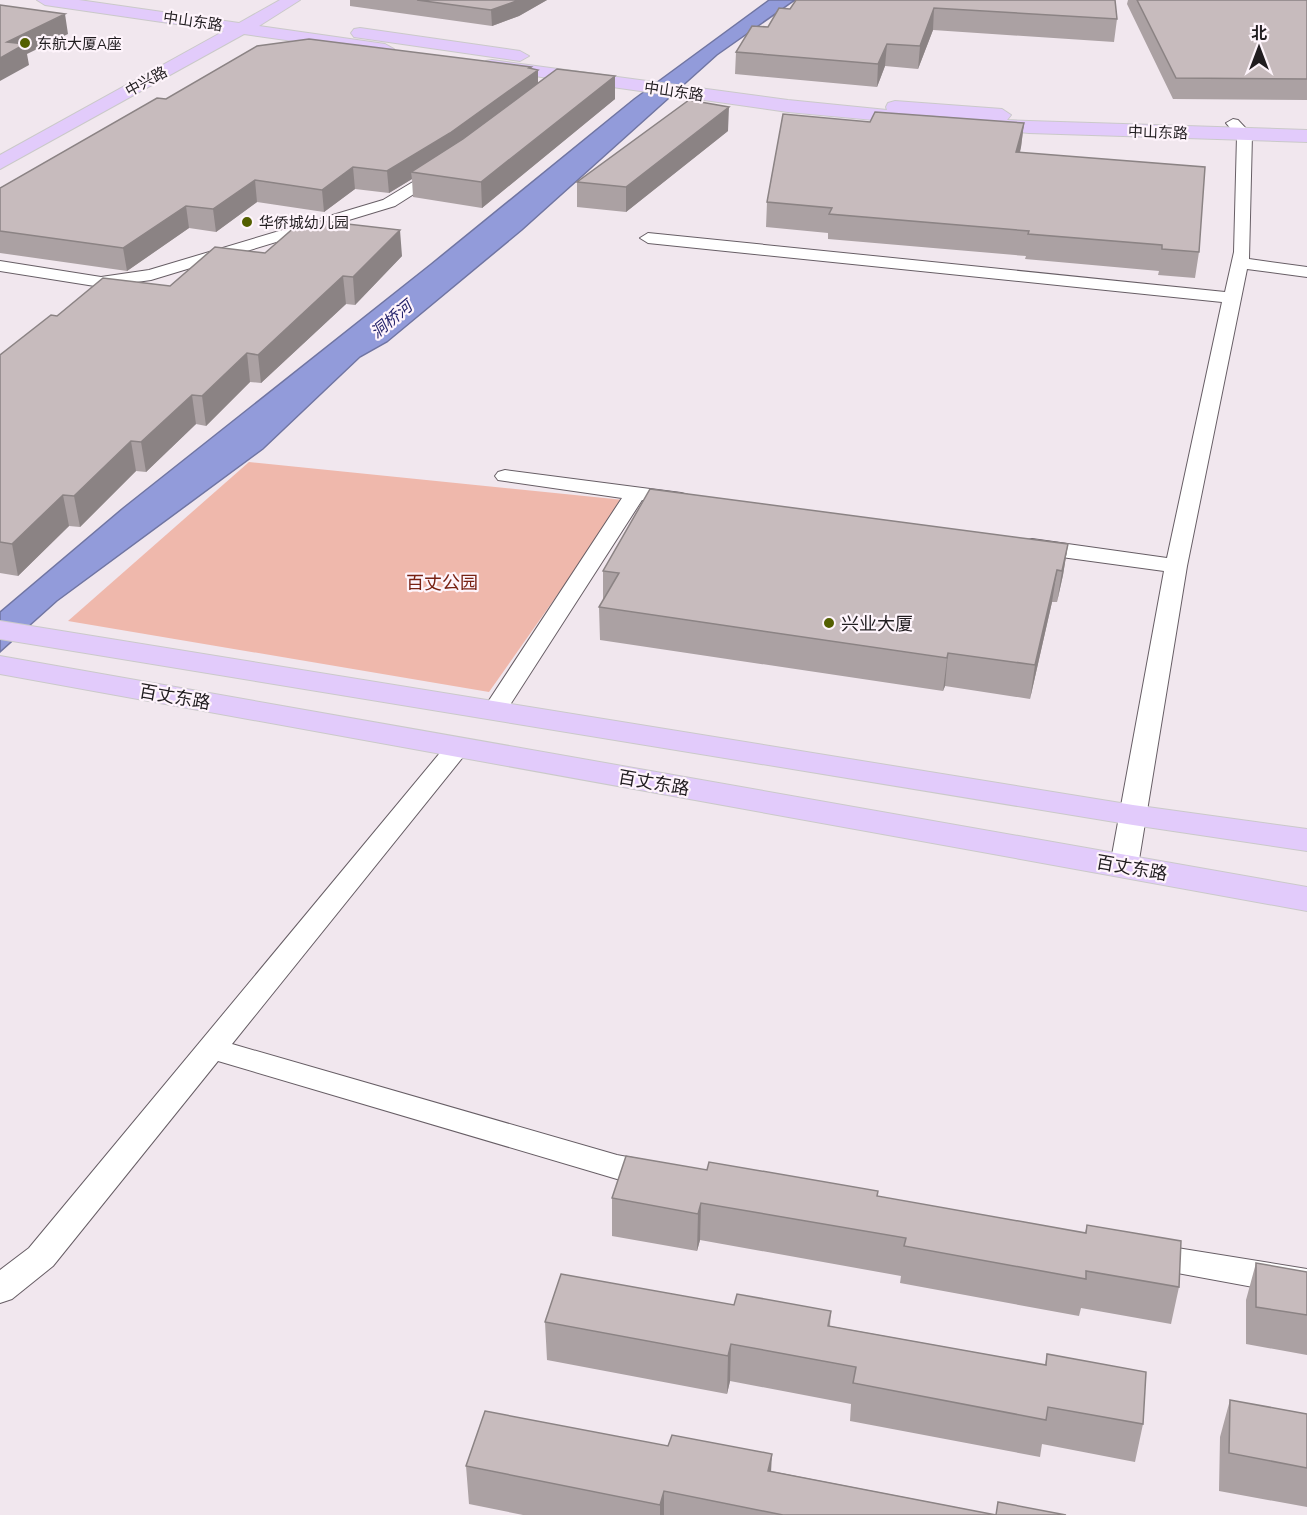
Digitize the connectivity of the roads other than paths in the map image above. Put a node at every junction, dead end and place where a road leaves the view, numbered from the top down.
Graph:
1 (45, 0) edge
2 (133, 0) edge
3 (269, 0) edge
4 (292, 0) edge
5 (241, 22) junction
6 (566, 76) junction
7 (649, 81) junction
8 (551, 88) edge
9 (1307, 124) edge
10 (1239, 129) junction
11 (1307, 136) edge
12 (0, 149) edge
13 (459, 159) edge
14 (0, 163) edge
15 (648, 238) dead end
16 (1239, 263) junction
17 (0, 266) edge
18 (1307, 272) edge
19 (1232, 298) junction
20 (505, 476) dead end
21 (636, 493) junction
22 (706, 502) edge
23 (1011, 543) edge
24 (1176, 566) junction
25 (0, 630) edge
26 (0, 665) edge
27 (494, 711) junction
28 (458, 747) junction
29 (1133, 815) junction
30 (1307, 840) edge
31 (1124, 866) junction
32 (1307, 898) edge
33 (213, 1049) junction
34 (687, 1179) edge
35 (1120, 1251) edge
36 (1307, 1283) edge
37 (0, 1289) edge

1 - 5 main road, 中山东路
2 - 5 main road, 中山东路
3 - 5 main road, 中兴路
4 - 5 main road, 中兴路
5 - 6 main road, 中山东路
5 - 7 main road, 中山东路
5 - 12 main road, 中兴路
5 - 14 main road, 中兴路
6 - 7 main road, 中山东路
6 - 8 street
7 - 10 main road, 中山东路
9 - 10 main road, 中山东路
10 - 11 main road, 中山东路
10 - 16 street
13 - 17 street
15 - 19 street
16 - 18 street
16 - 19 street
19 - 24 street
20 - 21 street
21 - 22 street
21 - 27 street
23 - 24 street
24 - 29 street
25 - 27 main road, 百丈东路
26 - 28 main road, 百丈东路
27 - 29 main road, 百丈东路
28 - 31 main road, 百丈东路
28 - 33 street
29 - 30 main road, 百丈东路
29 - 31 street
31 - 32 main road, 百丈东路
33 - 34 street
33 - 37 street
35 - 36 street

